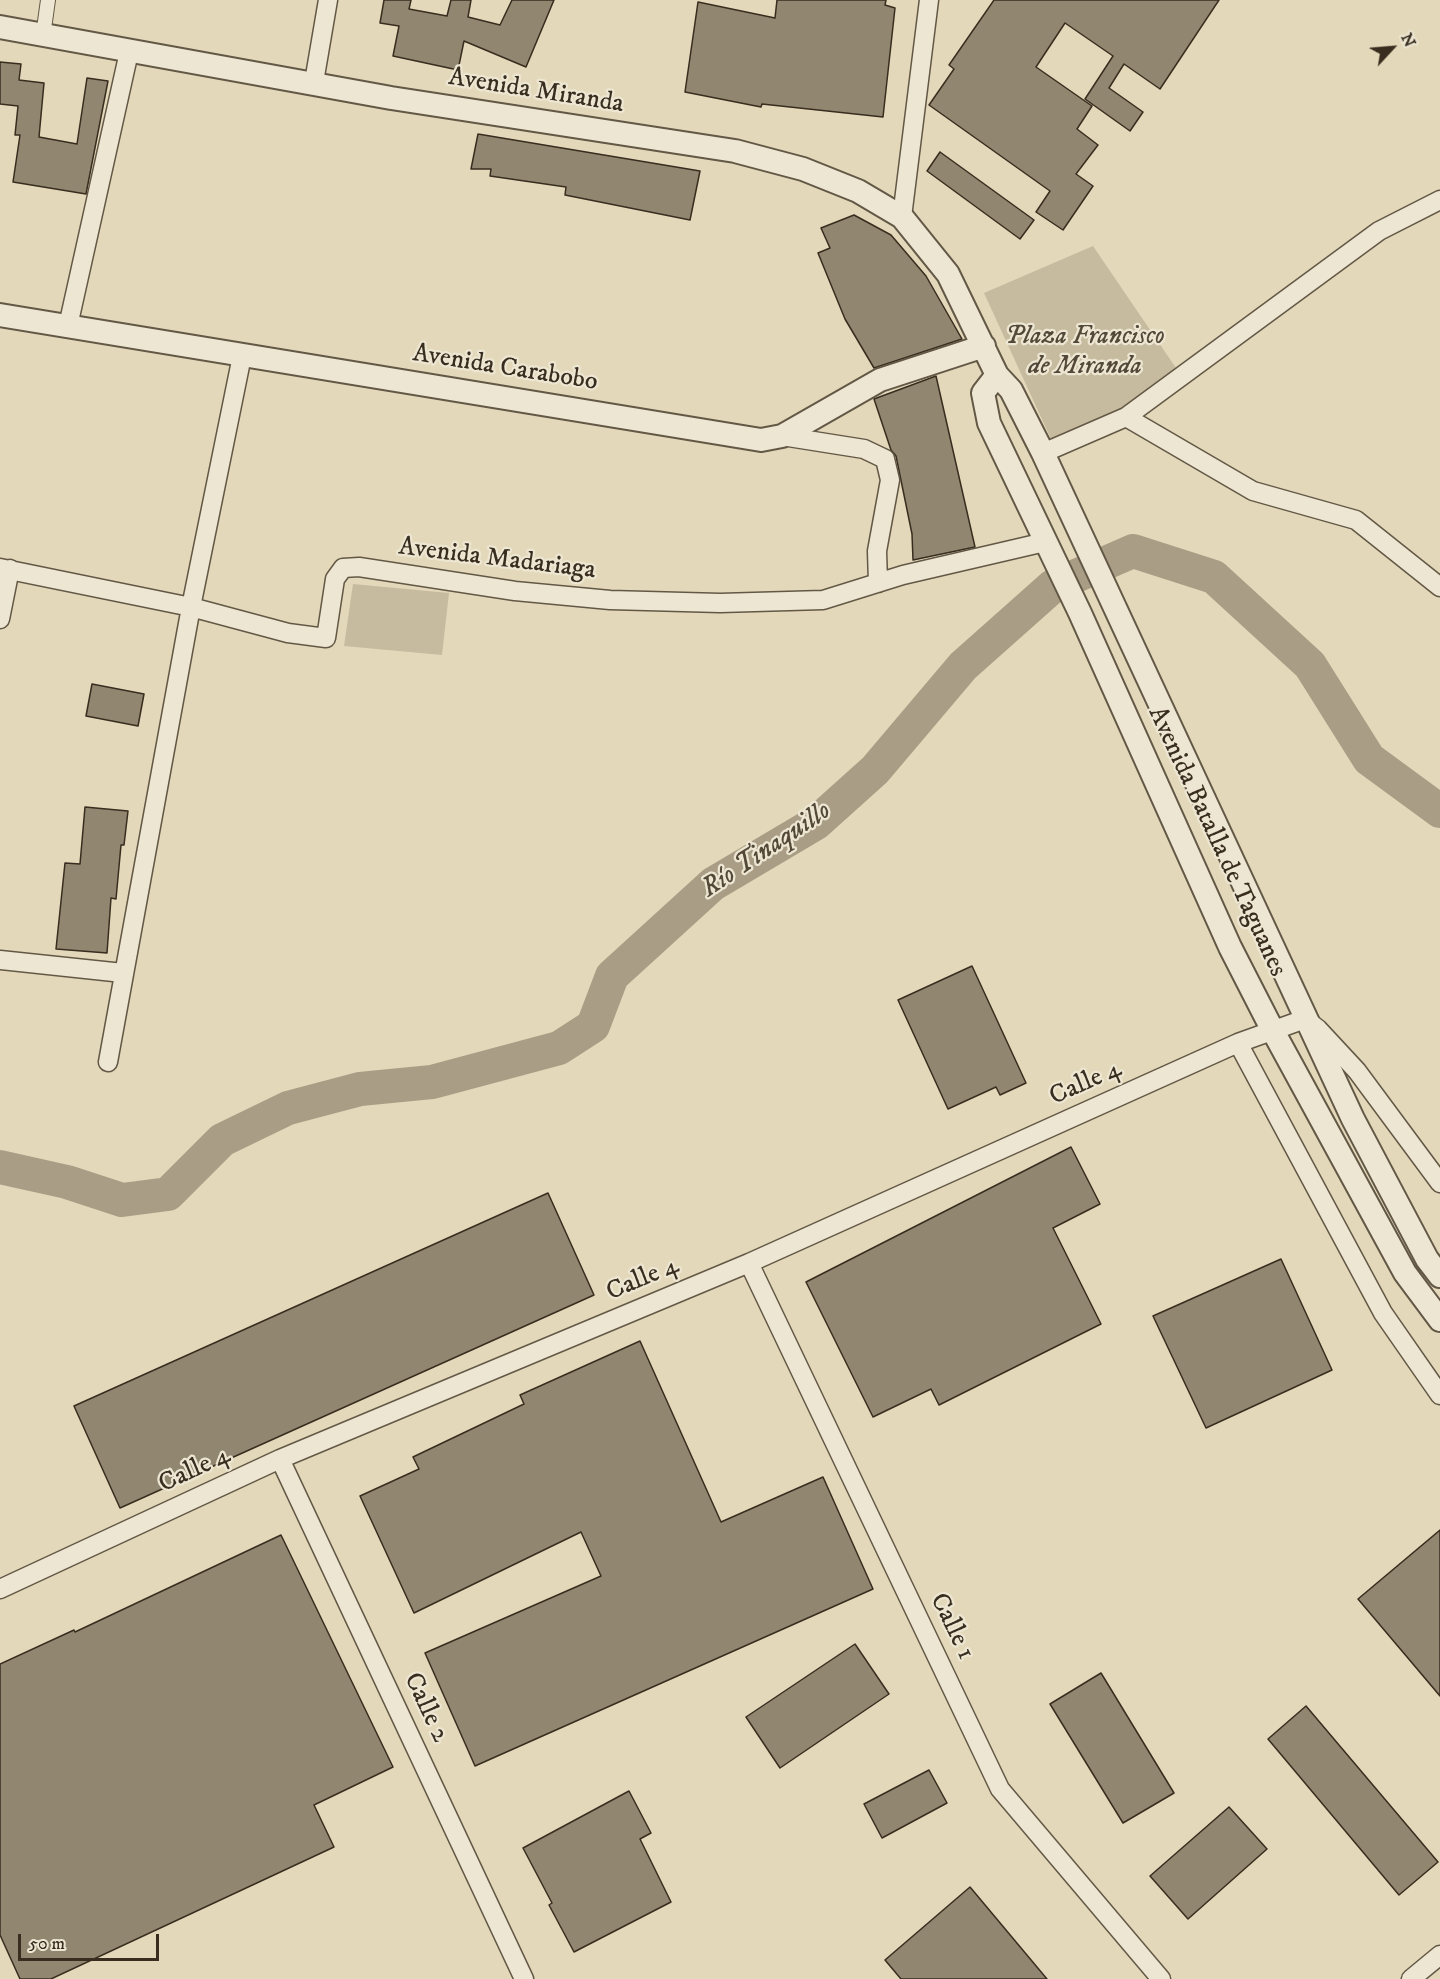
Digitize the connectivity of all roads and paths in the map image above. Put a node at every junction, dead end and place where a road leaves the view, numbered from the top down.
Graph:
1 (48, 0) edge
2 (328, 0) edge
3 (929, 0) edge
4 (0, 27) edge
5 (44, 36) junction
6 (129, 52) junction
7 (314, 82) junction
8 (1440, 200) edge
9 (902, 217) junction
10 (0, 315) edge
11 (68, 326) junction
12 (984, 346) junction
13 (242, 356) junction
14 (997, 375) junction
15 (1126, 417) junction
16 (782, 436) junction
17 (1043, 453) junction
18 (1048, 549) junction
19 (5, 568) edge
20 (878, 583) junction
21 (1440, 587) edge
22 (191, 608) junction
23 (0, 619) edge
24 (0, 960) edge
25 (123, 973) junction
26 (1305, 1019) junction
27 (1273, 1031) junction
28 (1238, 1044) junction
29 (108, 1062) dead end
30 (1440, 1183) edge
31 (749, 1263) junction
32 (1440, 1276) edge
33 (1440, 1320) edge
34 (1440, 1395) edge
35 (280, 1460) junction
36 (0, 1589) edge
37 (1440, 1955) edge
38 (524, 1979) edge
39 (1161, 1979) edge
40 (1411, 1979) edge

1 - 5 street
2 - 7 street
3 - 9 street
4 - 5 street, Avenida Miranda
5 - 6 street, Avenida Miranda
6 - 7 street, Avenida Miranda
6 - 11 street
7 - 9 street, Avenida Miranda
8 - 15 street
9 - 12 street, Avenida Miranda
10 - 11 street, Avenida Carabobo
11 - 13 street, Avenida Carabobo
12 - 14 street, Avenida Batalla de Taguanes
12 - 16 street, Avenida Carabobo
13 - 16 street, Avenida Carabobo
13 - 22 street
14 - 17 street, Avenida Batalla de Taguanes
14 - 18 street, Avenida Batalla de Taguanes
15 - 17 street
15 - 21 street
16 - 20 street
17 - 26 street, Avenida Batalla de Taguanes
18 - 20 street, Avenida Madariaga
18 - 27 street, Avenida Batalla de Taguanes
19 - 22 street, Avenida Madariaga
19 - 23 street
20 - 22 street, Avenida Madariaga
22 - 25 street
24 - 25 street
25 - 29 street
26 - 27 street, Calle 4
26 - 30 street
26 - 32 street, Avenida Batalla de Taguanes
27 - 28 street, Calle 4
27 - 33 street, Avenida Batalla de Taguanes
28 - 31 street, Calle 4
28 - 34 street
31 - 35 street, Calle 4
31 - 39 street, Calle 1
35 - 36 street, Calle 4
35 - 38 street, Calle 2
37 - 40 street

